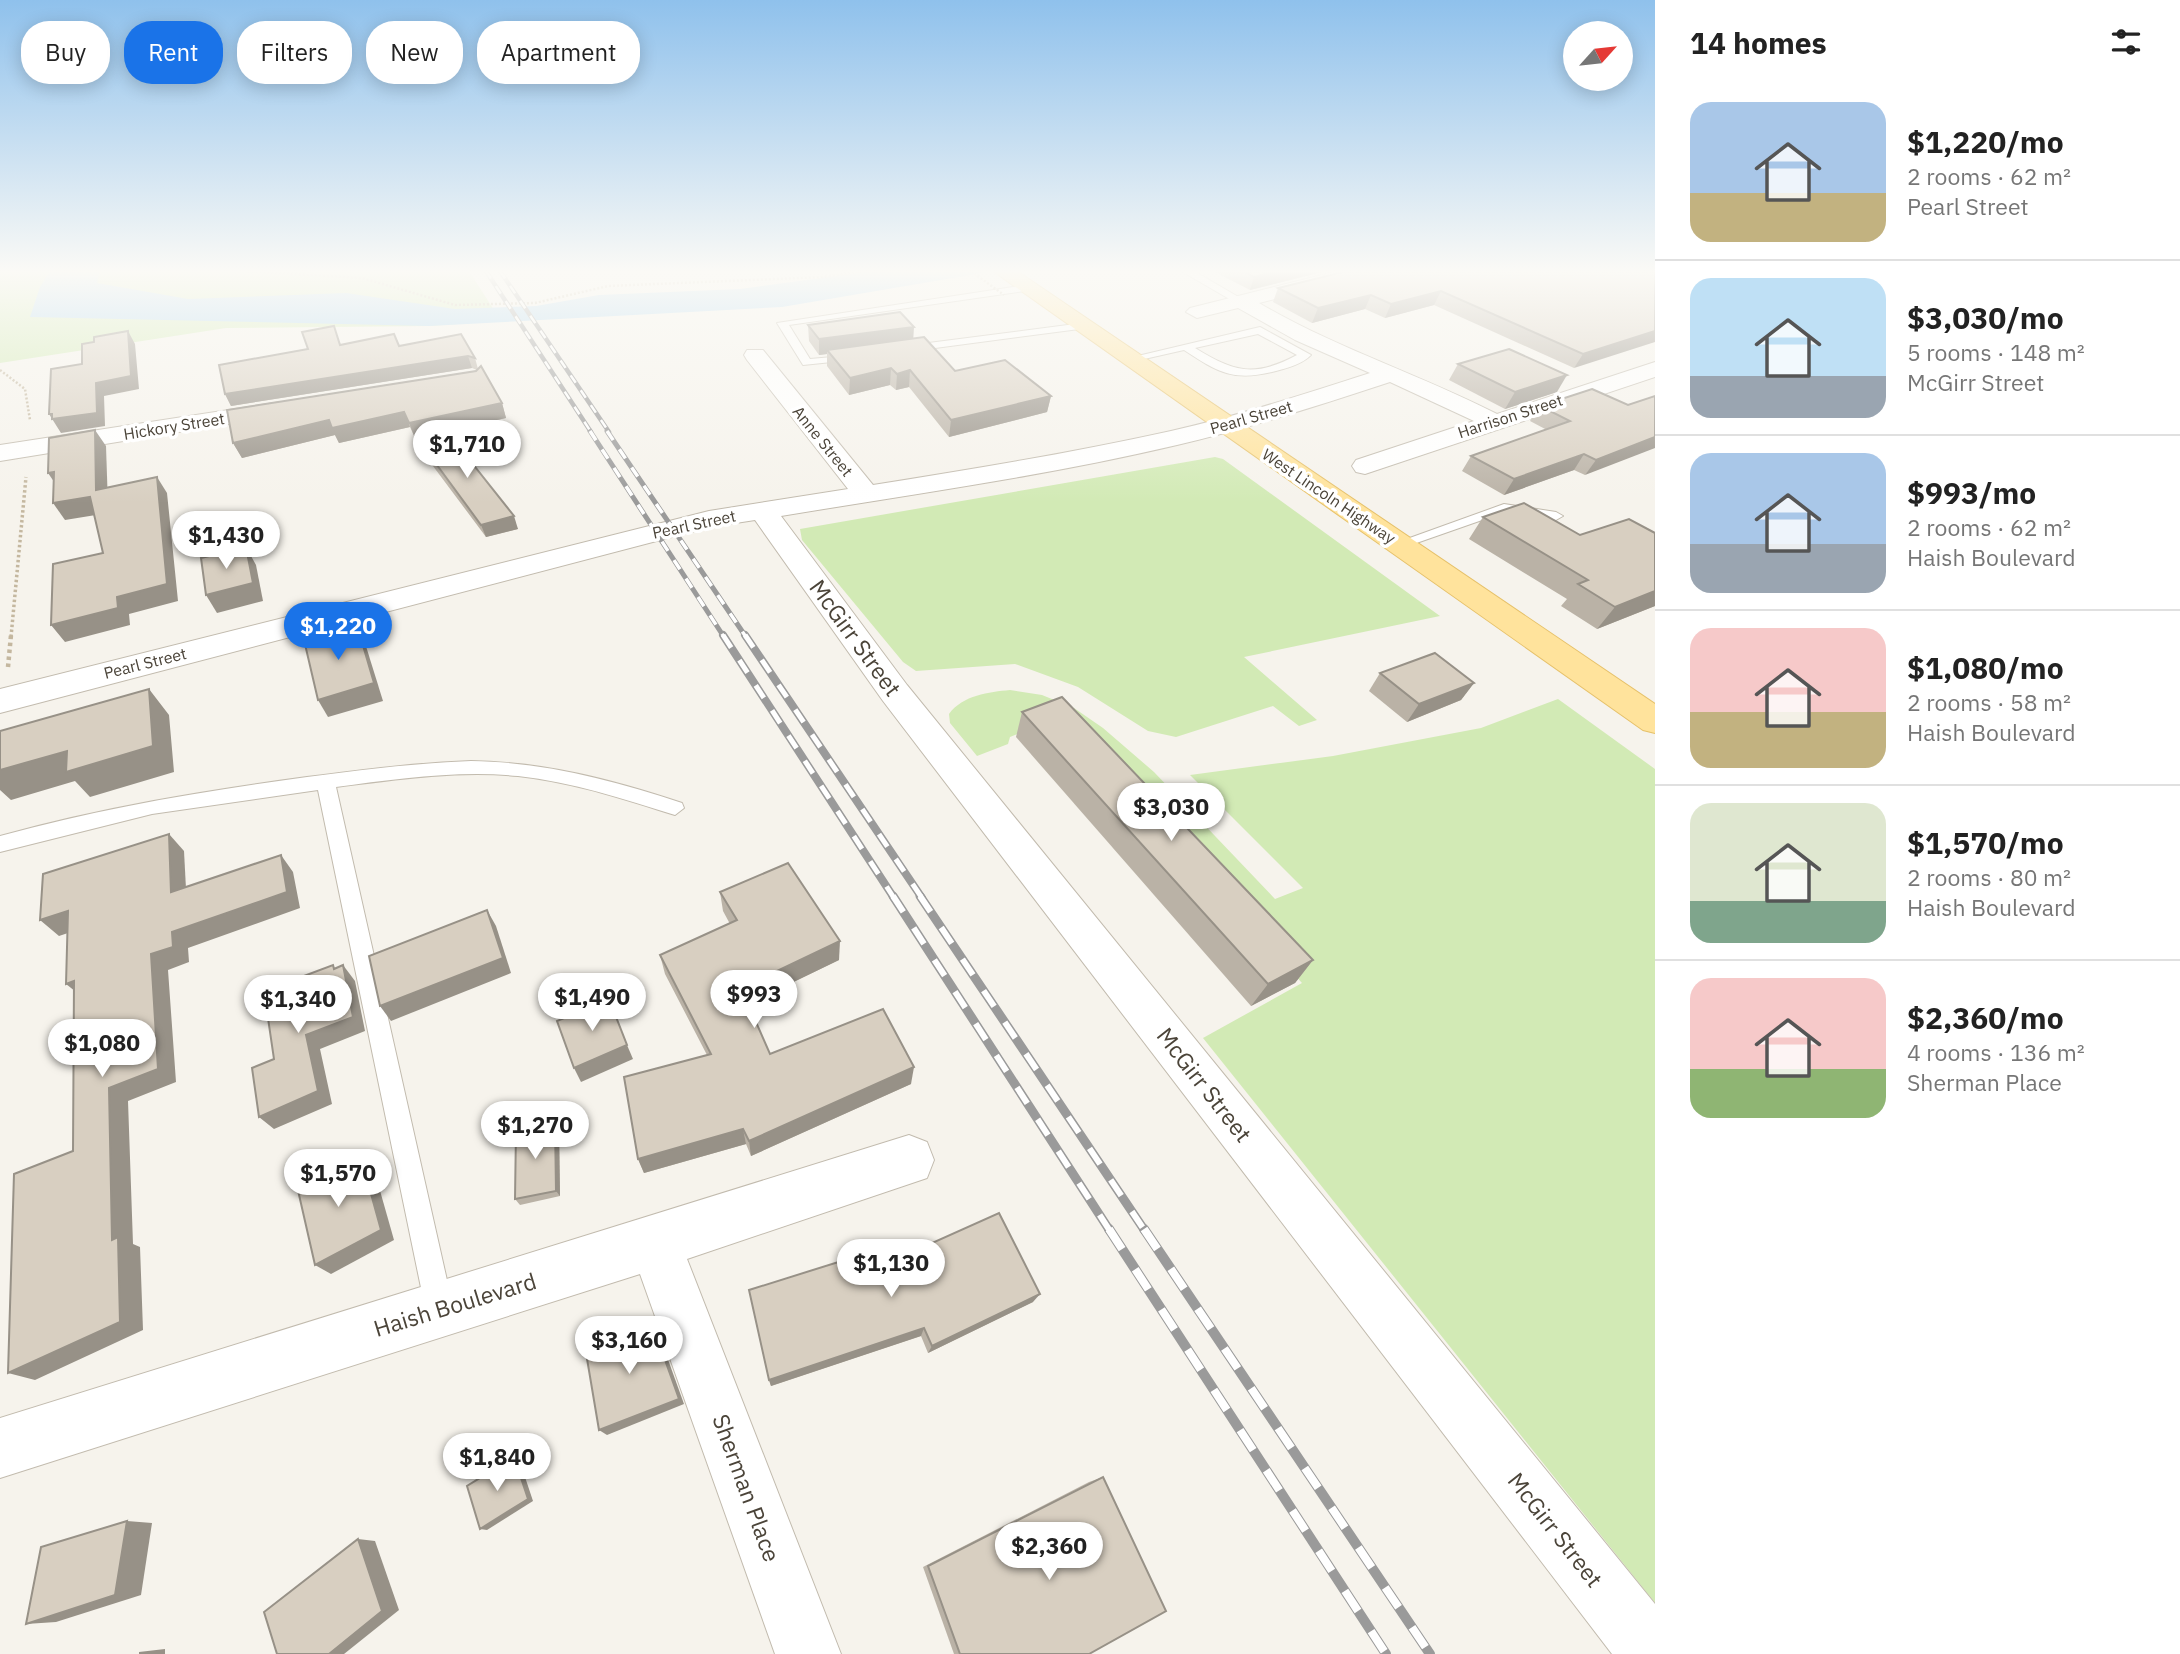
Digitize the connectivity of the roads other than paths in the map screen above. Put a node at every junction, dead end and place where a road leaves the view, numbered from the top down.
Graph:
1 (798, 348) edge
2 (917, 348) edge
3 (1115, 348) edge
4 (1181, 348) edge
5 (1188, 348) edge
6 (1293, 348) edge
7 (1329, 348) edge
8 (888, 352) edge
9 (755, 355) dead end
10 (861, 355) edge
11 (1131, 359) junction
12 (1655, 369) edge
13 (1394, 373) junction
14 (307, 405) edge
15 (1493, 421) junction
16 (1226, 424) junction
17 (0, 453) edge
18 (1365, 466) dead end
19 (866, 494) junction
20 (763, 511) junction
21 (1556, 516) dead end
22 (1400, 544) junction
23 (3, 700) edge
24 (1651, 713) edge
25 (326, 781) junction
26 (675, 808) dead end
27 (0, 845) edge
28 (909, 1160) dead end
29 (655, 1243) junction
30 (439, 1310) junction
31 (0, 1448) edge
32 (808, 1654) edge
33 (1653, 1654) edge

1 - 10 lane
2 - 8 lane
3 - 11 main road, West Lincoln Highway
4 - 11 lane
5 - 6 lane
7 - 13 street
9 - 19 street, Anne Street
11 - 16 main road, West Lincoln Highway
12 - 15 street, Harrison Street
13 - 15 street
13 - 16 street, Pearl Street
14 - 17 street, Hickory Street
15 - 18 street, Harrison Street
16 - 19 street, Pearl Street
16 - 22 main road, West Lincoln Highway
19 - 20 street, Pearl Street
20 - 23 street, Pearl Street
20 - 33 street, McGirr Street
21 - 22 lane
22 - 24 main road, West Lincoln Highway
25 - 26 lane
25 - 27 lane
25 - 30 lane
28 - 29 street, Haish Boulevard
29 - 30 street, Haish Boulevard
29 - 32 street, Sherman Place
30 - 31 street, Haish Boulevard

